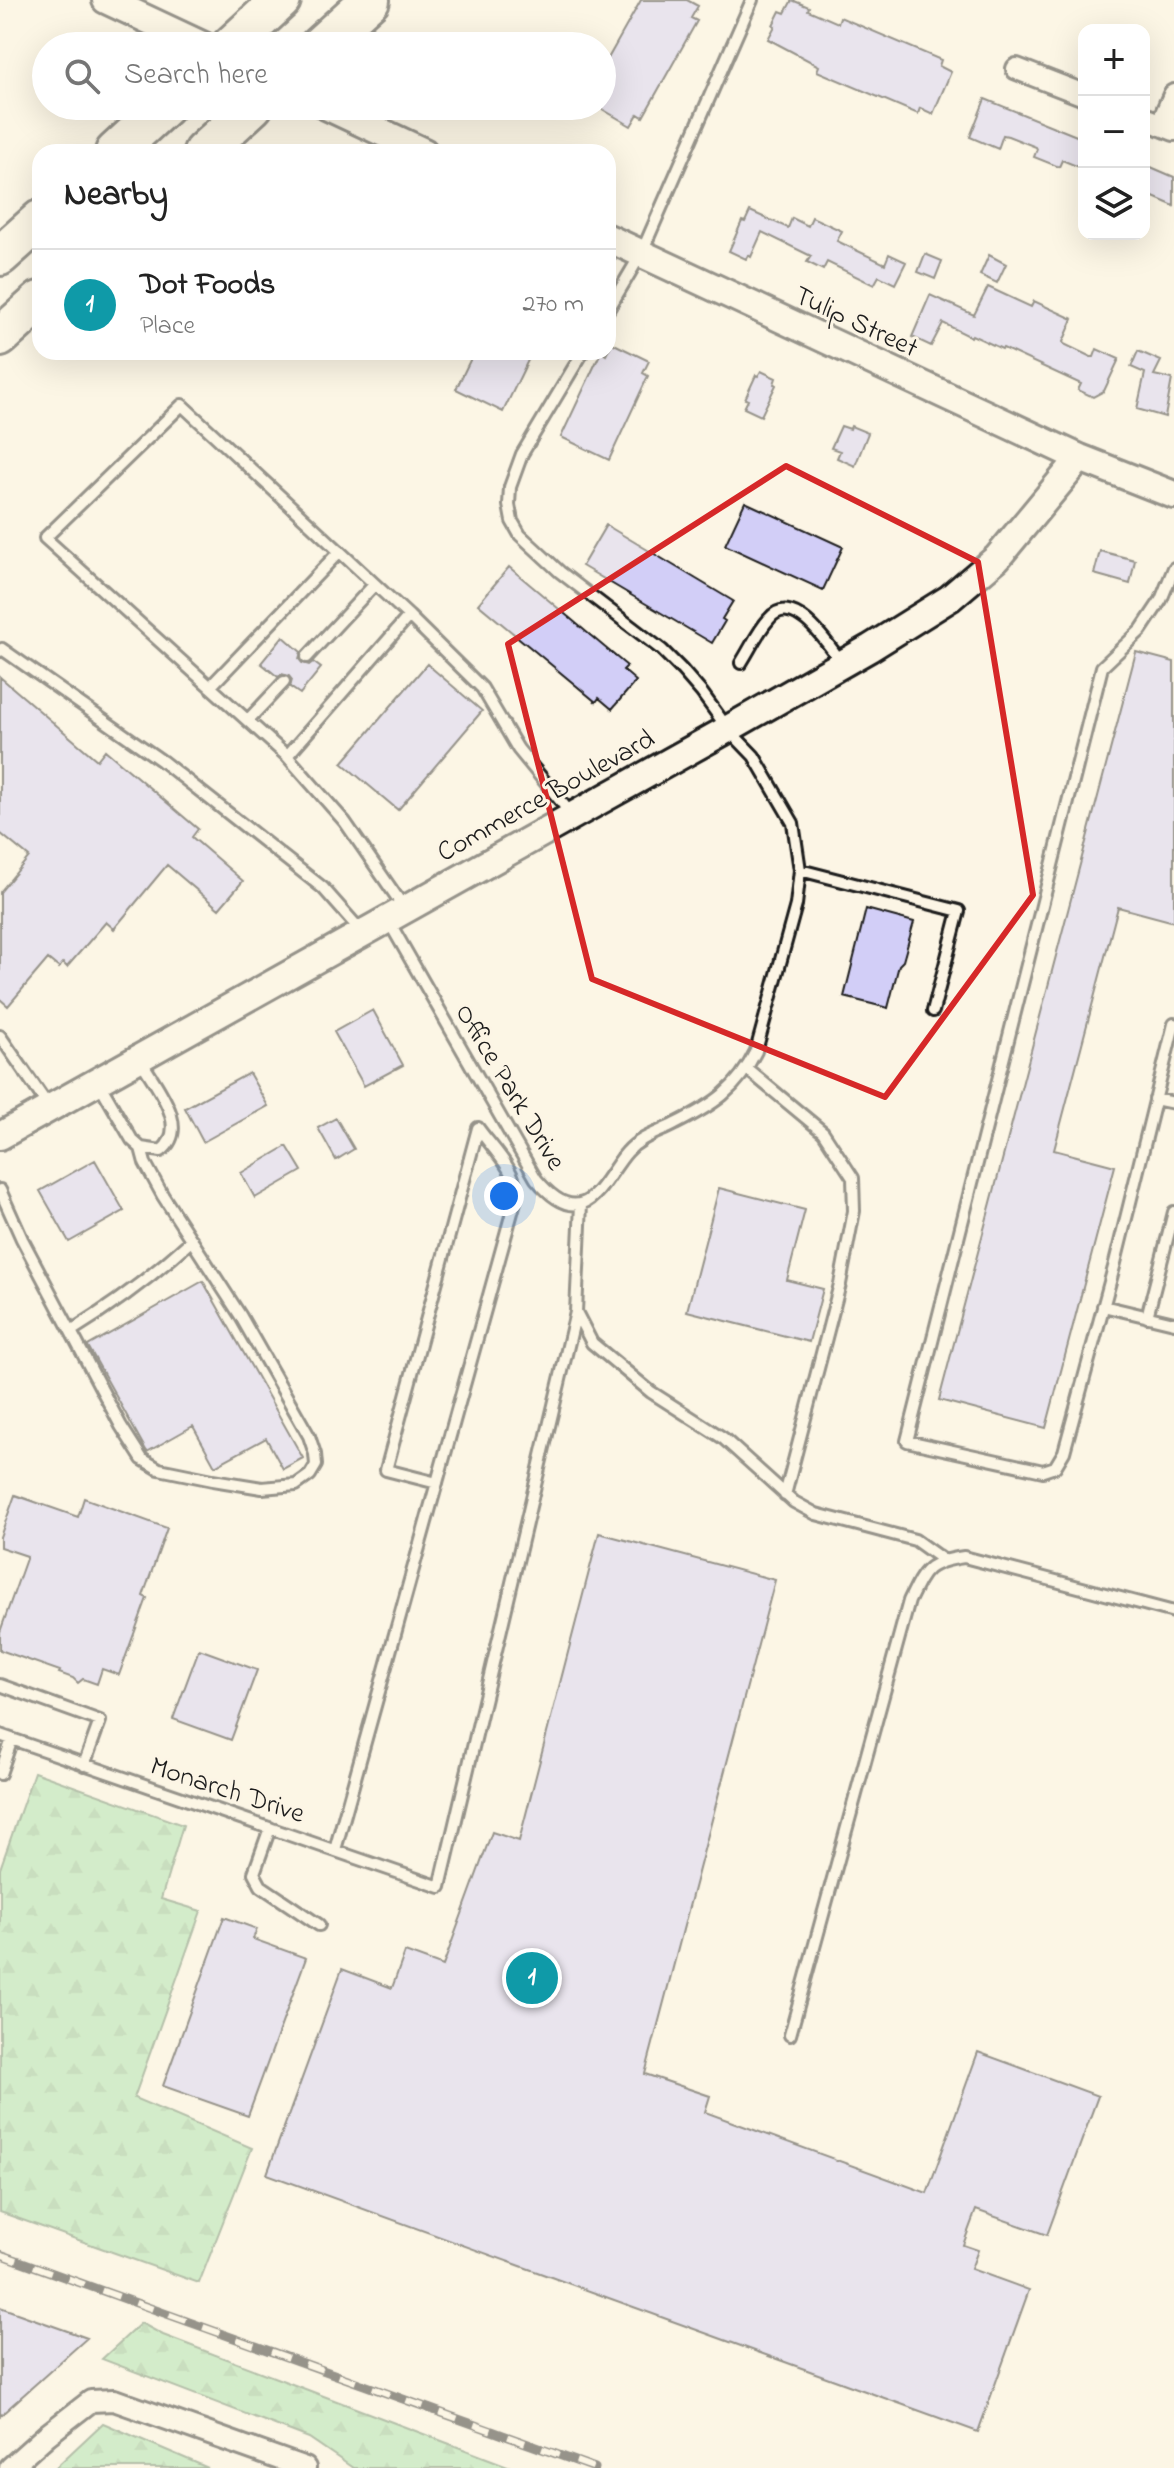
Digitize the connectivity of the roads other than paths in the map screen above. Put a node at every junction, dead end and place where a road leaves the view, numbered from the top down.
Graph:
1 (106, 0) edge
2 (281, 0) edge
3 (370, 0) edge
4 (752, 0) edge
5 (174, 32) edge
6 (246, 32) edge
7 (335, 32) edge
8 (1017, 69) dead end
9 (1078, 93) edge
10 (1174, 95) edge
11 (150, 120) edge
12 (238, 120) edge
13 (356, 120) edge
14 (1160, 124) edge
15 (124, 144) edge
16 (212, 144) edge
17 (407, 144) edge
18 (32, 227) edge
19 (616, 242) edge
20 (641, 254) junction
21 (0, 256) edge
22 (616, 296) edge
23 (32, 308) edge
24 (0, 337) edge
25 (578, 360) edge
26 (1080, 458) junction
27 (1174, 495) edge
28 (339, 552) junction
29 (1174, 568) edge
30 (374, 585) junction
31 (409, 616) junction
32 (0, 651) edge
33 (307, 657) dead end
34 (741, 663) dead end
35 (843, 663) junction
36 (284, 682) dead end
37 (210, 687) junction
38 (248, 720) junction
39 (728, 729) junction
40 (287, 756) junction
41 (572, 815) junction
42 (800, 870) junction
43 (396, 914) junction
44 (362, 932) junction
45 (933, 1011) dead end
46 (1174, 1024) edge
47 (0, 1036) edge
48 (139, 1058) junction
49 (747, 1069) junction
50 (97, 1081) junction
51 (1155, 1099) junction
52 (1174, 1103) edge
53 (49, 1108) junction
54 (0, 1136) edge
55 (141, 1148) junction
56 (0, 1190) edge
57 (581, 1204) junction
58 (1174, 1212) edge
59 (192, 1240) junction
60 (1103, 1306) junction
61 (576, 1312) junction
62 (1147, 1317) junction
63 (1174, 1323) edge
64 (71, 1331) junction
65 (437, 1483) junction
66 (785, 1495) junction
67 (943, 1560) junction
68 (1174, 1612) edge
69 (0, 1685) edge
70 (0, 1735) edge
71 (12, 1739) junction
72 (84, 1765) junction
73 (0, 1774) edge
74 (270, 1828) junction
75 (335, 1850) junction
76 (319, 1925) dead end
77 (790, 2035) dead end
78 (10, 2468) edge
79 (305, 2468) edge

1 - 5 street
2 - 6 highway
3 - 7 highway
4 - 20 lane
8 - 9 street
10 - 14 street
11 - 15 highway
12 - 16 highway
13 - 17 street
18 - 21 highway
19 - 20 street, Tulip Street
20 - 22 lane
20 - 26 street, Tulip Street
23 - 24 highway
25 - 39 lane, Office Park Drive
26 - 27 street, Tulip Street
26 - 35 street, Commerce Boulevard
28 - 30 lane
28 - 37 lane
28 - 37 lane, Office Park Drive
29 - 60 lane
30 - 31 lane
30 - 33 lane
31 - 40 lane
31 - 41 lane
32 - 44 lane
34 - 35 lane
35 - 39 street, Commerce Boulevard
36 - 38 lane
37 - 38 lane, Office Park Drive
38 - 40 lane, Office Park Drive
39 - 41 street, Commerce Boulevard
39 - 42 lane, Office Park Drive
40 - 43 lane, Office Park Drive
41 - 43 street, Commerce Boulevard
42 - 45 lane
42 - 49 lane, Office Park Drive
43 - 44 street, Commerce Boulevard
43 - 57 lane, Office Park Drive
44 - 48 street, Commerce Boulevard
46 - 51 lane
47 - 53 lane
48 - 50 street, Commerce Boulevard
48 - 55 lane
49 - 57 lane, Office Park Drive
49 - 66 lane
50 - 53 street, Commerce Boulevard
50 - 55 lane
51 - 52 lane
51 - 60 lane
53 - 54 street, Commerce Boulevard
55 - 59 lane
56 - 64 lane
57 - 61 lane
58 - 62 lane
59 - 64 lane
59 - 64 lane
60 - 62 lane
61 - 66 lane
61 - 75 lane, Monarch Drive
62 - 63 lane
65 - 65 lane
65 - 75 lane
66 - 67 lane
67 - 68 lane
67 - 77 lane
69 - 72 lane
70 - 71 lane, Monarch Drive
71 - 72 lane, Monarch Drive
71 - 73 lane
72 - 74 lane, Monarch Drive
74 - 75 lane, Monarch Drive
74 - 76 lane
78 - 79 street

